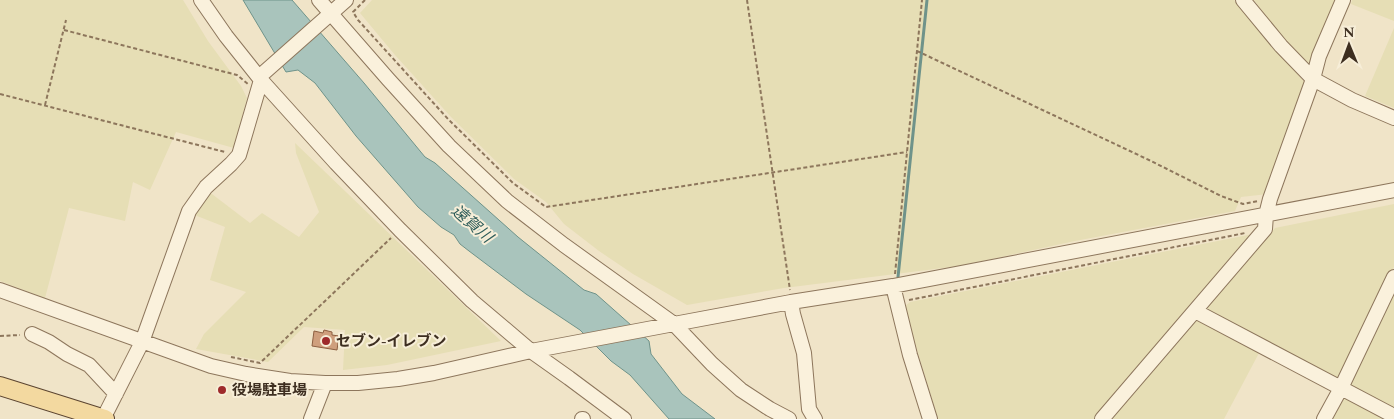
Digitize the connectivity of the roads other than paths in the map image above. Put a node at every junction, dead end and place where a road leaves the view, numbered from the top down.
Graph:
1 (201, 0) edge
2 (319, 0) edge
3 (346, 0) edge
4 (1244, 0) edge
5 (1343, 0) edge
6 (330, 15) junction
7 (1313, 79) junction
8 (260, 81) junction
9 (1394, 118) edge
10 (1394, 190) edge
11 (1266, 222) junction
12 (1394, 277) edge
13 (893, 286) junction
14 (0, 290) edge
15 (791, 302) junction
16 (1195, 311) junction
17 (669, 325) junction
18 (32, 334) road end
19 (142, 342) junction
20 (537, 350) junction
21 (325, 383) junction
22 (0, 386) edge
23 (1341, 388) junction
24 (116, 394) junction
25 (1394, 416) edge
26 (104, 419) edge
27 (311, 419) edge
28 (624, 419) edge
29 (789, 419) edge
30 (815, 419) edge
31 (930, 419) edge
32 (1102, 419) edge
33 (1324, 419) edge

1 - 8 street
2 - 6 street
3 - 6 street
4 - 7 street
5 - 7 street
6 - 8 street
6 - 17 street
7 - 9 street
7 - 11 street
8 - 19 street
8 - 20 street
10 - 11 street
11 - 13 street
11 - 16 street
12 - 23 street
13 - 15 street
13 - 31 street
14 - 19 street
15 - 17 street
15 - 30 street
16 - 23 street
16 - 32 street
17 - 20 street
17 - 29 street
18 - 24 street
19 - 21 street
19 - 24 street
20 - 21 street
20 - 28 street
21 - 27 street
22 - 26 main road
23 - 25 street
23 - 33 street
24 - 26 street

